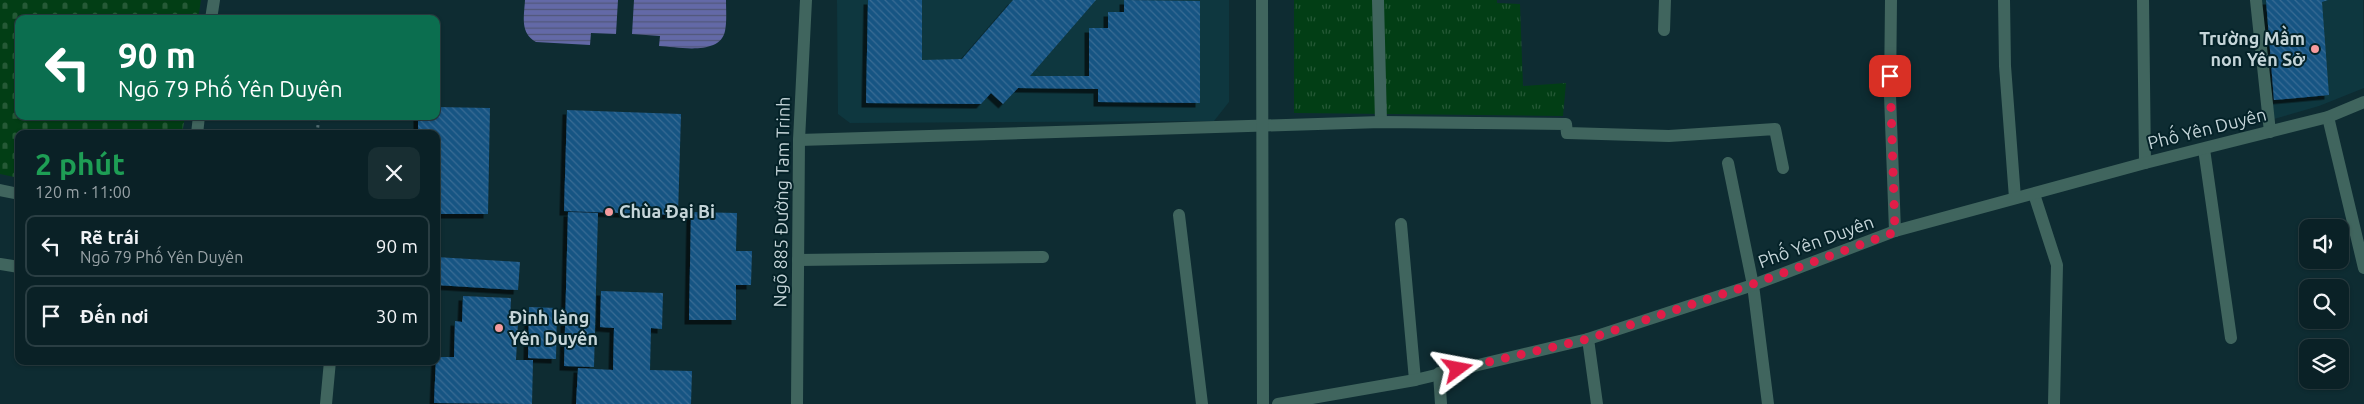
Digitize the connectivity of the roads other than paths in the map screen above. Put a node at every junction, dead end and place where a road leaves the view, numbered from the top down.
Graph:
1 (214, 0) edge
2 (806, 0) edge
3 (1262, 0) edge
4 (1378, 0) edge
5 (1665, 0) edge
6 (1891, 0) edge
7 (2004, 0) edge
8 (2143, 0) edge
9 (2256, 0) edge
10 (212, 15) edge
11 (1664, 30) dead end
12 (2364, 102) edge
13 (2328, 117) junction
14 (1381, 122) junction
15 (1262, 124) junction
16 (2270, 132) junction
17 (798, 140) junction
18 (2204, 149) junction
19 (1728, 163) dead end
20 (2145, 163) junction
21 (1783, 168) dead end
22 (0, 190) edge
23 (15, 193) edge
24 (2034, 194) junction
25 (2015, 198) junction
26 (1179, 215) dead end
27 (1401, 224) dead end
28 (2359, 226) edge
29 (1895, 232) junction
30 (1043, 257) dead end
31 (798, 260) junction
32 (0, 264) edge
33 (15, 266) edge
34 (2364, 268) edge
35 (1753, 284) junction
36 (2230, 338) dead end
37 (1588, 339) junction
38 (330, 365) edge
39 (1439, 373) junction
40 (1414, 380) junction
41 (326, 404) edge
42 (798, 404) edge
43 (1202, 404) edge
44 (1263, 404) edge
45 (1278, 404) edge
46 (1441, 404) edge
47 (1597, 404) edge
48 (1768, 404) edge
49 (2054, 404) edge

1 - 10 street
2 - 17 street, Ngõ 885 Đường Tam Trinh
3 - 15 street
4 - 14 street
5 - 11 street
6 - 29 street
7 - 25 street
8 - 20 street
9 - 16 street
12 - 13 street, Phố Yên Duyên
13 - 16 street, Phố Yên Duyên
13 - 28 street
14 - 15 street
14 - 21 street
15 - 17 street
15 - 44 street
16 - 18 street, Phố Yên Duyên
17 - 31 street, Ngõ 885 Đường Tam Trinh
18 - 20 street, Phố Yên Duyên
18 - 36 street
19 - 35 street
20 - 24 street, Phố Yên Duyên
22 - 23 street
24 - 25 street, Phố Yên Duyên
24 - 49 street
25 - 29 street, Phố Yên Duyên
26 - 43 street
27 - 40 street
28 - 34 street
29 - 35 street, Phố Yên Duyên
30 - 31 street
31 - 42 street, Ngõ 885 Đường Tam Trinh
32 - 33 street
35 - 37 street, Phố Yên Duyên
35 - 48 street
37 - 39 street, Phố Yên Duyên
37 - 47 street
38 - 41 street
39 - 40 street, Phố Yên Duyên
39 - 46 street
40 - 45 street, Phố Yên Duyên

